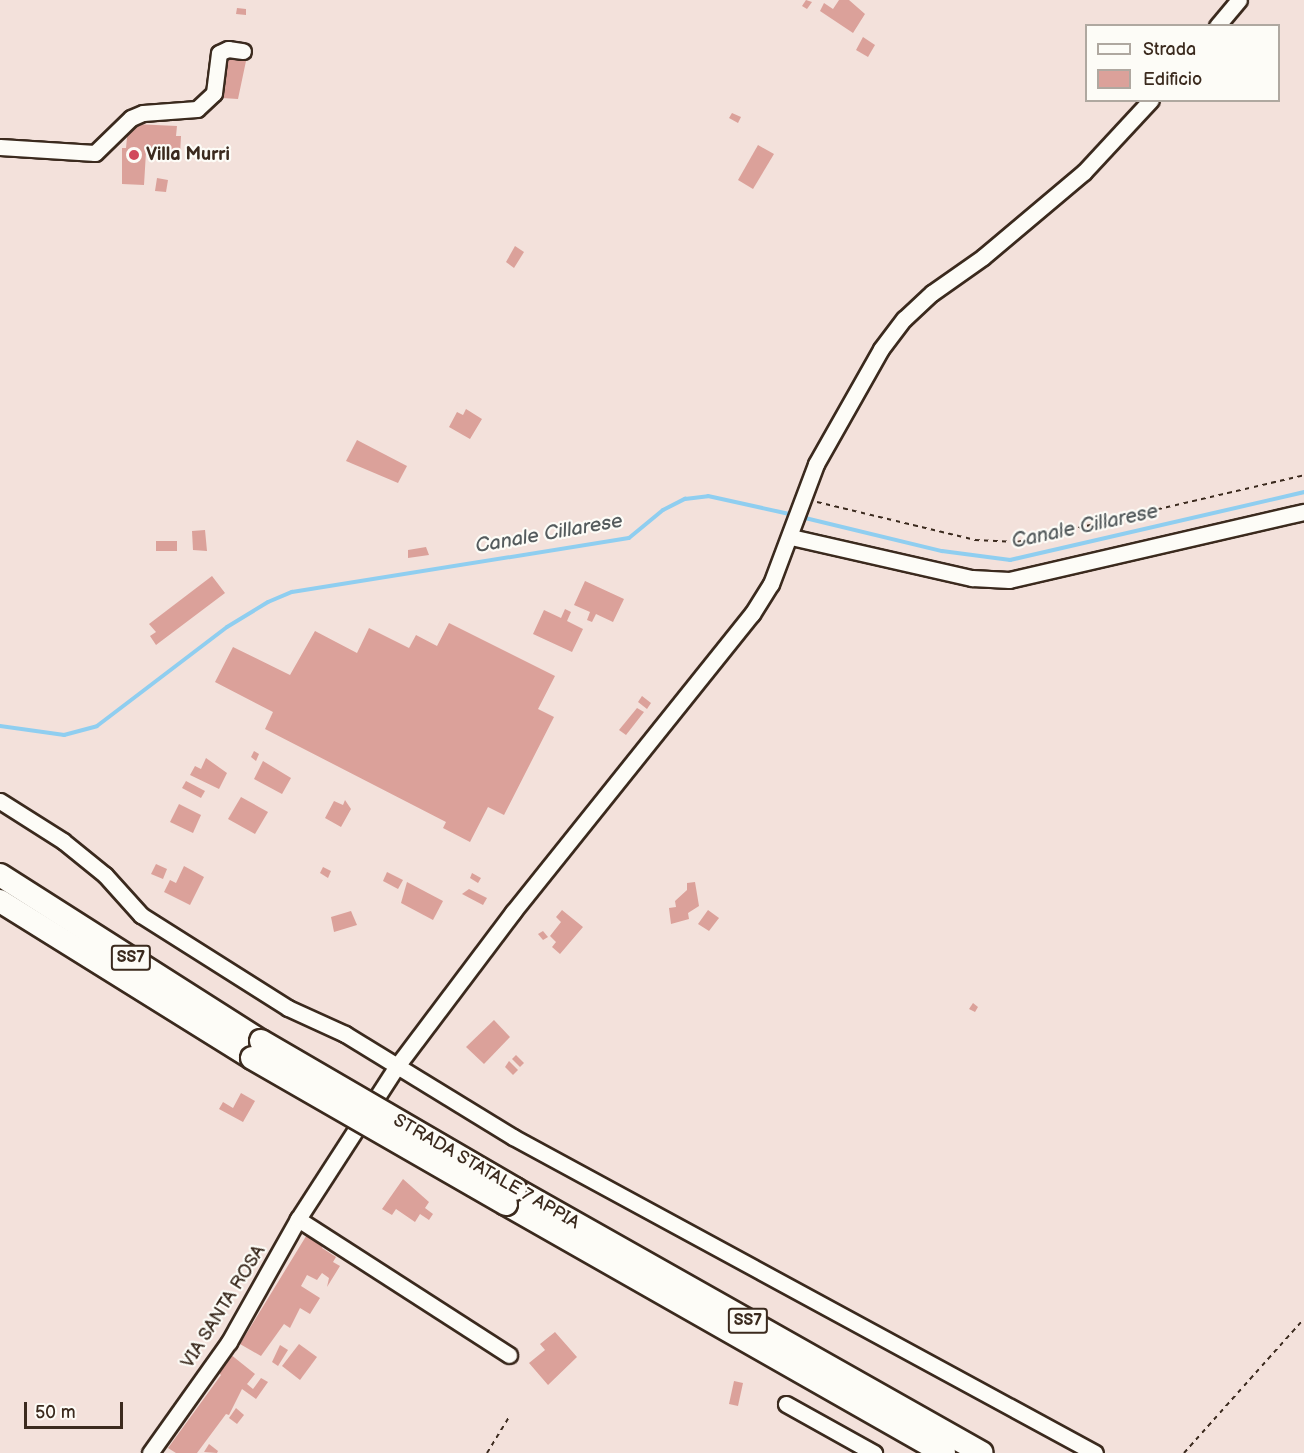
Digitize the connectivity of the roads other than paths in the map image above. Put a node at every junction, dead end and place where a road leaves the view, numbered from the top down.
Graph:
1 (1239, 0) edge
2 (1219, 24) edge
3 (243, 51) dead end
4 (1149, 102) edge
5 (0, 147) edge
6 (1304, 512) edge
7 (791, 537) junction
8 (0, 801) edge
9 (0, 867) edge
10 (0, 875) edge
11 (0, 901) edge
12 (0, 909) edge
13 (61, 913) junction
14 (66, 944) junction
15 (256, 1050) junction
16 (397, 1066) junction
17 (510, 1197) junction
18 (298, 1218) junction
19 (509, 1355) dead end
20 (786, 1404) dead end
21 (150, 1453) edge
22 (873, 1453) edge
23 (944, 1453) edge
24 (982, 1453) edge
25 (1095, 1453) edge

1 - 2 street
3 - 5 street
4 - 7 street, VIA SANTA ROSA
6 - 7 street
7 - 16 street, VIA SANTA ROSA
8 - 16 street
9 - 13 highway
10 - 13 highway, STRADA STATALE 7 APPIA / SS7
11 - 14 highway, STRADA STATALE 7 APPIA / SS7
12 - 14 highway
13 - 15 highway, STRADA STATALE 7 APPIA / SS7
14 - 15 highway, STRADA STATALE 7 APPIA / SS7
15 - 17 highway, STRADA STATALE 7 APPIA / SS7, bridge
16 - 18 street, VIA SANTA ROSA
16 - 25 street
17 - 23 highway, STRADA STATALE 7 APPIA / SS7
17 - 24 highway, STRADA STATALE 7 APPIA / SS7
18 - 19 street
18 - 21 street, VIA SANTA ROSA
20 - 22 street

